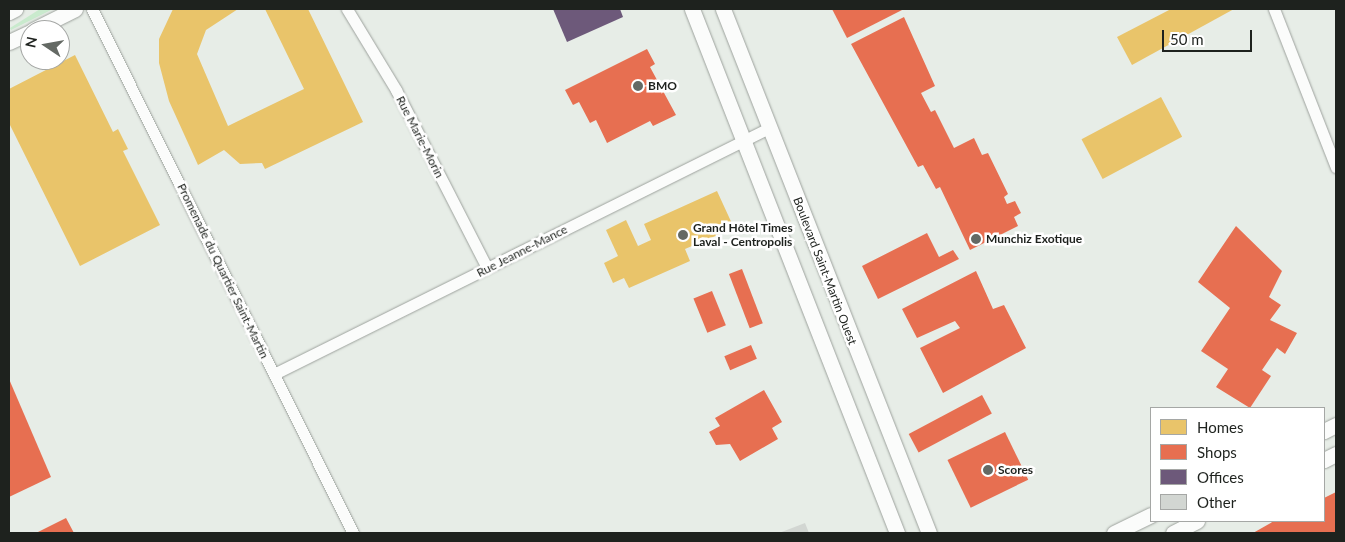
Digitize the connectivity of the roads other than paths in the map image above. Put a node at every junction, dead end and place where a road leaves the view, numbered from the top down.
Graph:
1 (15, 9) edge
2 (76, 9) edge
3 (92, 9) edge
4 (347, 9) edge
5 (692, 9) edge
6 (723, 9) edge
7 (1274, 9) edge
8 (9, 12) edge
9 (54, 20) edge
10 (769, 128) junction
11 (745, 140) junction
12 (1336, 167) edge
13 (487, 268) junction
14 (274, 374) junction
15 (1336, 424) edge
16 (1325, 430) edge
17 (1150, 515) edge
18 (1195, 522) edge
19 (353, 533) edge
20 (897, 533) edge
21 (929, 533) edge
22 (1114, 533) edge
23 (1172, 533) edge

1 - 8 main road
2 - 9 main road
3 - 14 street, Promenade du Quartier Saint-Martin
4 - 13 street, Rue Marie-Morin
5 - 11 main road
6 - 10 main road, Boulevard Saint-Martin Ouest
7 - 12 street
10 - 11 street, Rue Jeanne-Mance
10 - 21 main road, Boulevard Saint-Martin Ouest
11 - 13 street, Rue Jeanne-Mance
11 - 20 main road
13 - 14 street, Rue Jeanne-Mance
14 - 19 street, Promenade du Quartier Saint-Martin
15 - 16 main road
17 - 22 main road
18 - 23 main road

